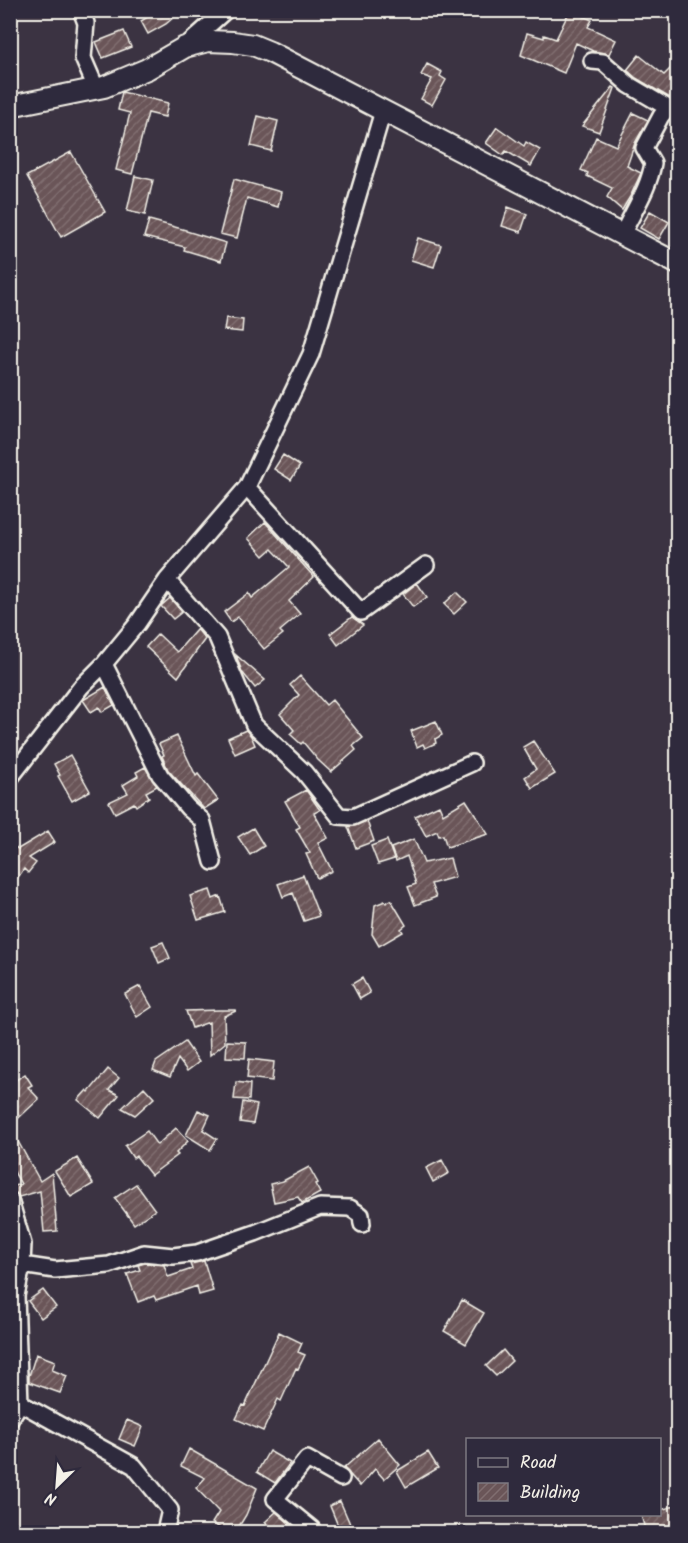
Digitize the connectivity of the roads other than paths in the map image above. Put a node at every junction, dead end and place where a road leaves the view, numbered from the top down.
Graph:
1 (81, 10) edge
2 (226, 10) edge
3 (185, 47) junction
4 (592, 61) dead end
5 (96, 88) junction
6 (10, 106) edge
7 (383, 111) junction
8 (622, 235) junction
9 (678, 264) edge
10 (247, 487) junction
11 (426, 565) dead end
12 (166, 580) junction
13 (104, 664) junction
14 (472, 763) dead end
15 (10, 778) edge
16 (213, 862) dead end
17 (10, 1200) edge
18 (362, 1224) dead end
19 (16, 1260) edge
20 (20, 1403) junction
21 (10, 1420) edge
22 (341, 1478) dead end
23 (165, 1533) edge
24 (313, 1533) edge

1 - 5 street
2 - 3 street
3 - 5 street
3 - 7 street
4 - 8 street
5 - 6 street
7 - 8 street
7 - 10 street
8 - 9 street
10 - 11 street
10 - 12 street
12 - 13 street
12 - 14 street
13 - 15 street
13 - 16 street
17 - 19 street
18 - 19 street
19 - 20 street
20 - 21 street
20 - 23 street
22 - 24 street

